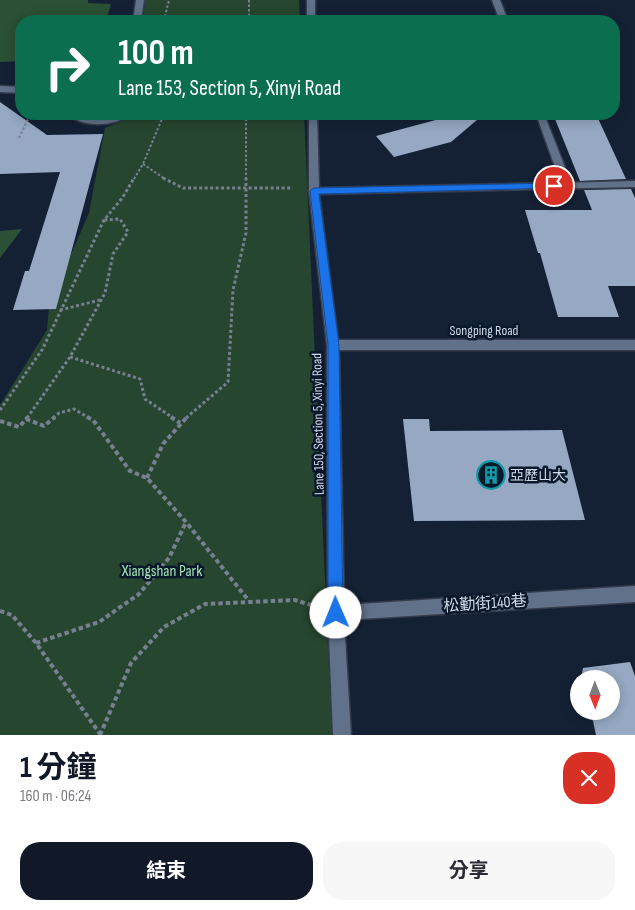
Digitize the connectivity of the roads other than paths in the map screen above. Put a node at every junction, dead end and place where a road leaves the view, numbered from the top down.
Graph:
1 (140, 0) edge
2 (311, 0) edge
3 (496, 0) edge
4 (138, 15) edge
5 (311, 15) edge
6 (502, 15) edge
7 (0, 89) edge
8 (15, 90) edge
9 (86, 120) edge
10 (110, 120) edge
11 (313, 120) edge
12 (542, 120) edge
13 (635, 184) edge
14 (554, 186) junction
15 (314, 191) junction
16 (333, 345) junction
17 (635, 345) edge
18 (635, 594) edge
19 (336, 613) junction
20 (342, 735) edge

1 - 4 street
2 - 5 street
3 - 6 street
7 - 8 street
9 - 10 street
11 - 15 street, Lane 150, Section 5, Xinyi Road
12 - 14 street
13 - 14 street
14 - 15 street
15 - 16 street, Lane 150, Section 5, Xinyi Road
16 - 17 street, Songping Road
16 - 19 street, Lane 150, Section 5, Xinyi Road
18 - 19 street, 松勤街140巷
19 - 20 street, Lane 150, Section 5, Xinyi Road

